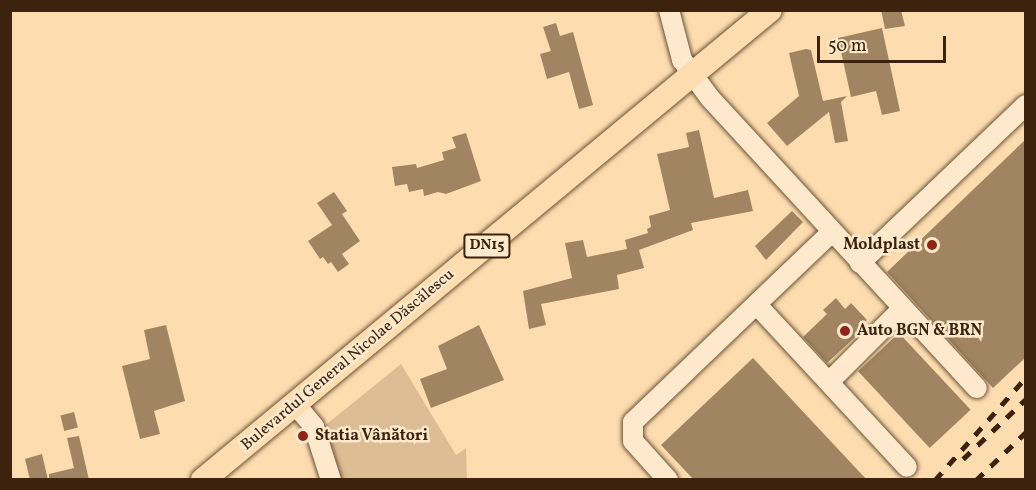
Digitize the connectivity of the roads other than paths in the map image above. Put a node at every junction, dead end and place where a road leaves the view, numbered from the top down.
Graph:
1 (669, 10) edge
2 (770, 10) edge
3 (693, 76) junction
4 (1026, 105) edge
5 (831, 233) junction
6 (860, 263) junction
7 (758, 306) junction
8 (902, 309) junction
9 (829, 382) junction
10 (977, 388) dead end
11 (295, 404) junction
12 (907, 467) dead end
13 (203, 480) edge
14 (331, 480) edge
15 (668, 480) edge

1 - 3 lane
2 - 3 main road, Bulevardul General Nicolae Dăscălescu / DN15
3 - 5 lane
3 - 11 main road, Bulevardul General Nicolae Dăscălescu / DN15
4 - 6 lane
5 - 6 lane
5 - 7 lane
6 - 8 lane
7 - 9 lane
7 - 15 lane
8 - 9 lane
8 - 10 lane
9 - 12 lane
11 - 13 main road, Bulevardul General Nicolae Dăscălescu / DN15
11 - 14 lane

